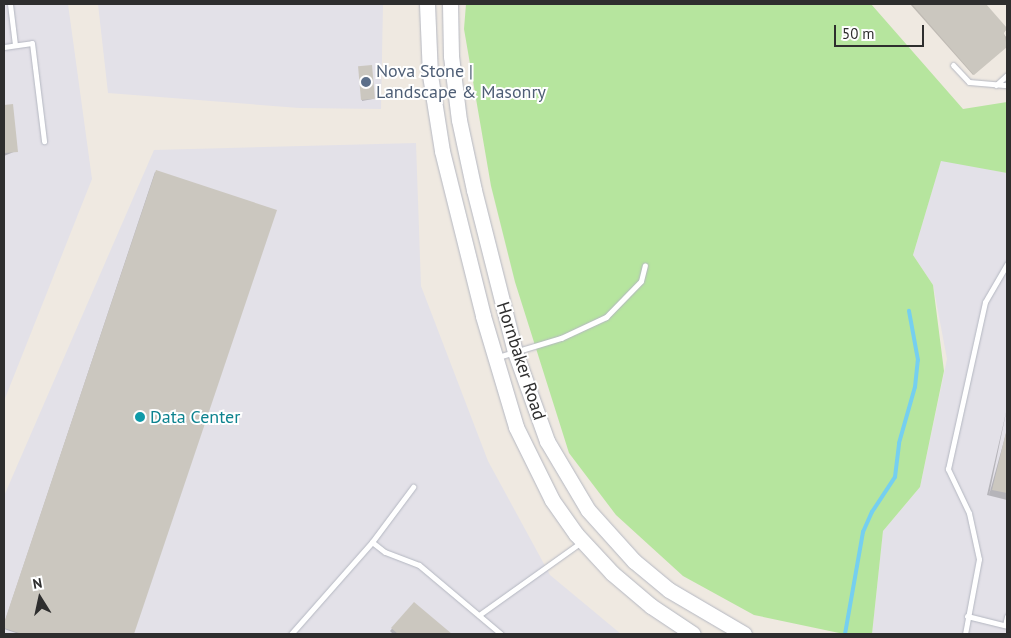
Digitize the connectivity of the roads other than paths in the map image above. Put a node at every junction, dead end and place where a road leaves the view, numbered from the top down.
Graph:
1 (10, 4) edge
2 (427, 4) edge
3 (450, 4) edge
4 (15, 45) junction
5 (4, 47) edge
6 (953, 64) dead end
7 (1007, 75) edge
8 (996, 85) junction
9 (1007, 85) edge
10 (44, 141) dead end
11 (1007, 264) edge
12 (645, 265) dead end
13 (515, 352) junction
14 (495, 358) junction
15 (413, 487) dead end
16 (582, 541) junction
17 (372, 542) junction
18 (479, 615) junction
19 (967, 616) junction
20 (1007, 616) edge
21 (1006, 625) edge
22 (291, 634) edge
23 (501, 634) edge
24 (693, 634) edge
25 (744, 634) edge
26 (965, 634) edge

1 - 4 lane
2 - 14 main road, Hornbaker Road
3 - 13 main road, Hornbaker Road
4 - 5 lane
4 - 10 lane
6 - 8 lane
7 - 8 lane
8 - 9 lane
11 - 19 lane
12 - 13 lane
13 - 14 lane
13 - 25 main road, Hornbaker Road
14 - 16 main road, Hornbaker Road
15 - 17 lane
16 - 18 lane
16 - 24 main road, Hornbaker Road
17 - 18 lane
17 - 22 lane
18 - 23 lane
19 - 21 lane
19 - 26 lane
20 - 21 lane

